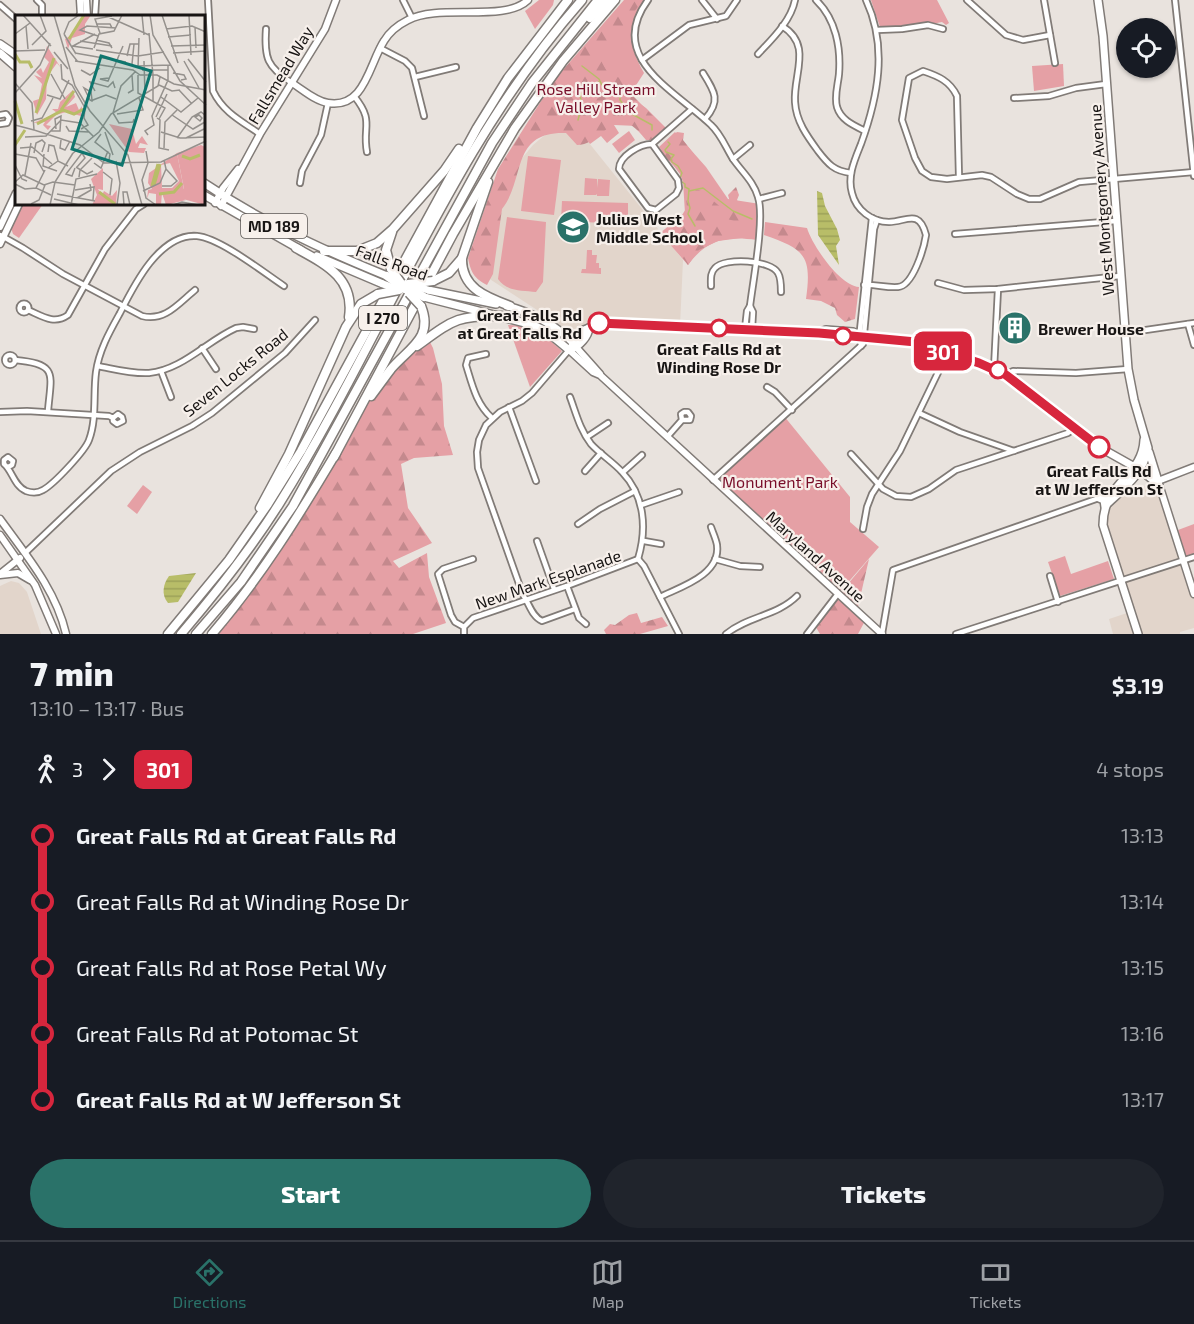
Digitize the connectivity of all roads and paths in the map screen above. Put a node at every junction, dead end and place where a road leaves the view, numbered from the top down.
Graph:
1 (37, 0) edge
2 (80, 0) edge
3 (86, 0) edge
4 (96, 0) edge
5 (208, 0) edge
6 (336, 0) edge
7 (404, 0) edge
8 (528, 0) edge
9 (568, 0) edge
10 (582, 0) edge
11 (598, 0) edge
12 (607, 0) edge
13 (615, 0) edge
14 (648, 0) edge
15 (702, 0) edge
16 (737, 0) edge
17 (795, 0) edge
18 (816, 0) edge
19 (866, 0) edge
20 (968, 0) edge
21 (1044, 0) edge
22 (1098, 0) edge
23 (1175, 0) edge
24 (47, 1) edge
25 (42, 5) junction
26 (0, 6) edge
27 (42, 15) edge
28 (82, 15) edge
29 (82, 15) edge
30 (95, 15) edge
31 (15, 18) edge
32 (412, 18) junction
33 (717, 19) junction
34 (782, 26) junction
35 (266, 29) dead end
36 (944, 29) dead end
37 (877, 30) junction
38 (1050, 35) junction
39 (0, 44) edge
40 (380, 48) junction
41 (556, 52) junction
42 (0, 53) edge
43 (15, 54) edge
44 (758, 54) dead end
45 (642, 60) junction
46 (1055, 63) dead end
47 (15, 66) edge
48 (456, 67) dead end
49 (704, 73) dead end
50 (415, 77) junction
51 (291, 83) junction
52 (1106, 84) junction
53 (354, 96) junction
54 (1014, 98) dead end
55 (328, 103) junction
56 (692, 109) junction
57 (0, 115) edge
58 (424, 116) dead end
59 (705, 119) junction
60 (0, 124) edge
61 (477, 128) junction
62 (515, 128) junction
63 (865, 131) junction
64 (260, 134) junction
65 (652, 144) junction
66 (750, 145) dead end
67 (367, 152) dead end
68 (733, 159) junction
69 (851, 173) junction
70 (1194, 173) edge
71 (959, 177) junction
72 (1113, 179) junction
73 (300, 183) dead end
74 (206, 184) edge
75 (782, 192) dead end
76 (15, 195) edge
77 (206, 196) edge
78 (223, 196) junction
79 (759, 199) junction
80 (218, 205) junction
81 (18, 206) edge
82 (141, 206) edge
83 (874, 219) junction
84 (1116, 221) junction
85 (0, 227) edge
86 (393, 229) junction
87 (955, 234) dead end
88 (2, 236) edge
89 (0, 244) edge
90 (296, 248) junction
91 (324, 250) junction
92 (462, 258) junction
93 (755, 264) junction
94 (1120, 276) junction
95 (387, 277) junction
96 (938, 283) dead end
97 (866, 284) junction
98 (84, 285) junction
99 (284, 286) dead end
100 (711, 286) dead end
101 (404, 287) junction
102 (998, 289) junction
103 (195, 290) dead end
104 (781, 292) dead end
105 (425, 298) junction
106 (123, 306) junction
107 (510, 306) junction
108 (28, 310) dead end
109 (502, 316) junction
110 (315, 320) dead end
111 (1194, 323) edge
112 (1188, 324) junction
113 (346, 327) junction
114 (589, 328) junction
115 (254, 329) dead end
116 (748, 329) junction
117 (559, 330) junction
118 (1125, 333) junction
119 (580, 334) junction
120 (861, 336) junction
121 (1194, 345) edge
122 (573, 347) junction
123 (202, 348) junction
124 (412, 350) junction
125 (948, 352) junction
126 (486, 354) dead end
127 (15, 360) dead end
128 (98, 366) junction
129 (216, 369) dead end
130 (994, 369) junction
131 (1128, 369) junction
132 (161, 371) junction
133 (1006, 375) junction
134 (767, 387) dead end
135 (171, 397) dead end
136 (570, 397) dead end
137 (509, 407) junction
138 (792, 410) junction
139 (48, 411) junction
140 (0, 412) edge
141 (919, 413) junction
142 (93, 414) junction
143 (113, 418) dead end
144 (492, 418) junction
145 (682, 420) dead end
146 (608, 423) dead end
147 (1075, 428) junction
148 (1143, 432) junction
149 (667, 437) junction
150 (587, 438) junction
151 (1148, 448) junction
152 (1014, 451) junction
153 (601, 453) junction
154 (851, 454) dead end
155 (642, 455) dead end
156 (334, 457) junction
157 (8, 467) dead end
158 (1194, 467) edge
159 (1138, 468) junction
160 (585, 471) dead end
161 (623, 472) junction
162 (713, 480) junction
163 (537, 481) dead end
164 (1158, 481) junction
165 (878, 484) junction
166 (635, 490) junction
167 (679, 492) dead end
168 (1113, 493) junction
169 (1099, 498) junction
170 (641, 505) junction
171 (1106, 506) junction
172 (1166, 507) junction
173 (0, 519) edge
174 (256, 521) junction
175 (578, 524) dead end
176 (711, 527) dead end
177 (863, 529) dead end
178 (0, 535) edge
179 (537, 541) dead end
180 (644, 541) junction
181 (661, 544) dead end
182 (25, 553) junction
183 (1194, 557) edge
184 (18, 559) junction
185 (473, 559) dead end
186 (638, 559) junction
187 (715, 559) junction
188 (1184, 561) junction
189 (760, 567) dead end
190 (0, 575) edge
191 (1050, 576) dead end
192 (34, 583) junction
193 (1120, 583) junction
194 (567, 586) junction
195 (554, 589) junction
196 (1194, 594) edge
197 (837, 595) junction
198 (660, 597) junction
199 (797, 597) dead end
200 (526, 599) junction
201 (1058, 602) junction
202 (576, 609) junction
203 (586, 624) dead end
204 (464, 627) junction
205 (729, 633) edge
206 (56, 634) edge
207 (66, 634) edge
208 (168, 634) edge
209 (181, 634) edge
210 (196, 634) edge
211 (212, 634) edge
212 (464, 634) edge
213 (679, 634) edge
214 (807, 634) edge
215 (882, 634) edge
216 (956, 634) edge
217 (1138, 634) edge

1 - 25 street
2 - 28 main road
3 - 29 main road
4 - 30 street
5 - 64 street
6 - 51 main road, Fallsmead Way
7 - 32 street
8 - 32 main road
9 - 61 highway, I 270
10 - 209 highway, I 270
11 - 41 highway, I 270
12 - 41 highway
13 - 62 highway, I 270
14 - 45 street
15 - 33 street
16 - 33 street
17 - 34 street
18 - 63 street
19 - 37 street
20 - 38 street
21 - 38 street
22 - 52 main road, West Montgomery Avenue
23 - 70 street
24 - 25 street
25 - 27 street
26 - 31 street
32 - 40 main road
33 - 45 street
34 - 44 street
34 - 69 street
35 - 51 street
36 - 37 street
37 - 63 street
38 - 46 street
39 - 43 main road
40 - 50 street
40 - 53 main road
41 - 210 highway, I 270
42 - 47 main road
45 - 56 street
48 - 50 street
49 - 59 street
50 - 58 street
51 - 55 main road
51 - 64 main road, Fallsmead Way
52 - 54 street
52 - 72 main road, West Montgomery Avenue
53 - 55 main road
53 - 67 street
55 - 73 street
56 - 59 street
56 - 65 street
57 - 60 street
59 - 68 street
61 - 86 highway
61 - 174 highway, I 270
62 - 92 highway
62 - 156 highway, I 270
63 - 69 street
64 - 78 main road, Fallsmead Way
65 - 65 street
66 - 68 street
68 - 79 street
69 - 83 street
70 - 72 street
71 - 71 street
71 - 72 street
72 - 84 main road, West Montgomery Avenue
74 - 78 main road, Falls Road / MD 189
75 - 79 street
76 - 85 main road
77 - 80 main road, Falls Road / MD 189
78 - 80 main road, Fallsmead Way
78 - 91 main road, Falls Road / MD 189
79 - 93 street
80 - 90 main road, Falls Road / MD 189
81 - 88 main road
82 - 98 street
83 - 97 street
83 - 97 street
84 - 87 street
84 - 94 main road, West Montgomery Avenue
86 - 91 highway
86 - 95 highway
88 - 89 main road
88 - 98 street
90 - 95 main road, Falls Road / MD 189
90 - 113 highway
91 - 95 main road, Falls Road / MD 189
92 - 101 highway, bridge
92 - 107 highway
93 - 100 street
93 - 104 street
93 - 116 street
94 - 102 street
94 - 118 main road, West Montgomery Avenue
95 - 101 highway, bridge
95 - 101 highway, bridge
96 - 102 street
97 - 120 street
98 - 106 street
98 - 108 street
99 - 106 street
101 - 105 highway, bridge
101 - 105 highway, bridge
101 - 113 highway, bridge
102 - 130 street
103 - 106 street
105 - 107 main road, Falls Road
105 - 109 main road, Falls Road
105 - 124 highway
106 - 128 street
107 - 117 main road, Falls Road
109 - 122 main road, Falls Road
109 - 124 highway
110 - 182 street, Seven Locks Road
111 - 112 street
112 - 118 street
112 - 121 street
113 - 174 highway
114 - 116 main road
114 - 119 main road
114 - 122 main road
115 - 123 street
116 - 120 main road
117 - 119 main road
117 - 122 main road, Falls Road
118 - 131 main road, West Montgomery Avenue
119 - 122 main road
120 - 125 main road
120 - 138 street
122 - 137 street
122 - 149 main road, Maryland Avenue
123 - 129 street
123 - 132 street
124 - 156 highway
125 - 130 main road
125 - 141 street
126 - 144 street
127 - 139 street
128 - 132 street
128 - 142 street
130 - 133 main road
131 - 133 street
131 - 148 main road, West Montgomery Avenue
132 - 135 street
133 - 147 main road
134 - 138 street
136 - 150 street
137 - 144 street
137 - 163 street
138 - 162 street
139 - 140 street
139 - 142 street
141 - 152 street
141 - 165 street
142 - 143 street
142 - 157 street
144 - 200 street
145 - 149 street
146 - 150 street
147 - 152 street
147 - 159 main road
148 - 151 main road, West Montgomery Avenue
148 - 159 main road
149 - 162 main road, Maryland Avenue
150 - 153 street
151 - 159 main road
151 - 164 main road, West Montgomery Avenue
152 - 165 street
153 - 160 street
153 - 161 street
154 - 165 street
155 - 161 street
156 - 211 highway, I 270
158 - 164 main road
159 - 164 main road
159 - 168 main road
159 - 171 main road
159 - 172 main road
161 - 166 street
162 - 197 main road, Maryland Avenue
164 - 172 main road
165 - 177 street
166 - 170 street
166 - 175 street
167 - 170 street
168 - 169 main road
168 - 171 main road
169 - 171 main road
169 - 215 street
170 - 180 street
171 - 193 main road
172 - 188 main road
173 - 182 main road
174 - 208 highway, I 270
176 - 187 street
178 - 184 main road
179 - 195 street
180 - 181 street
180 - 186 street
182 - 184 main road, Seven Locks Road
182 - 207 main road
183 - 188 street
184 - 190 main road, Seven Locks Road
184 - 192 main road
185 - 204 street
186 - 194 street, New Mark Esplanade
186 - 198 street, New Mark Esplanade
187 - 189 street
187 - 198 street
188 - 193 street
188 - 196 main road
190 - 192 main road
191 - 201 street
192 - 206 main road
193 - 201 street
193 - 217 main road
194 - 195 street, New Mark Esplanade
194 - 202 street
195 - 200 street, New Mark Esplanade
197 - 214 street
197 - 215 main road, Maryland Avenue
198 - 213 street, New Mark Esplanade
199 - 205 street
200 - 202 street
200 - 204 street, New Mark Esplanade
201 - 216 street
202 - 203 street
204 - 212 street, New Mark Esplanade

